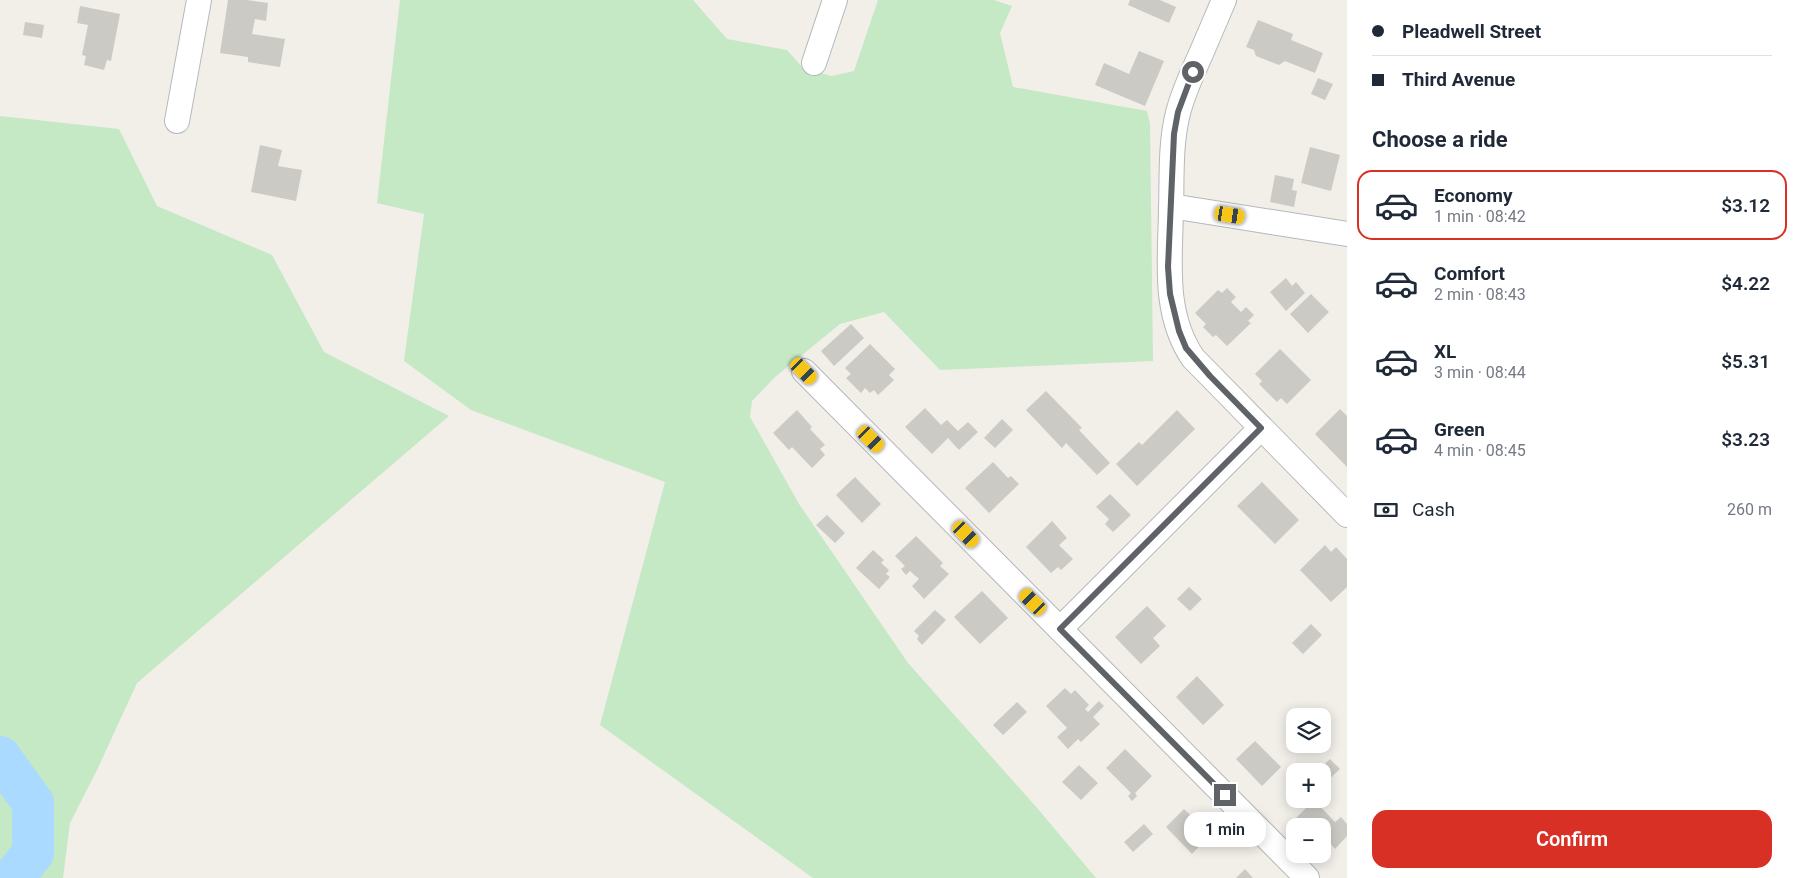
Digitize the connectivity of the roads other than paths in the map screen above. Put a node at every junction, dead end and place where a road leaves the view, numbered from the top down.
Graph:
1 (199, 0) edge
2 (835, 0) edge
3 (1224, 0) edge
4 (814, 63) dead end
5 (177, 121) dead end
6 (1171, 206) junction
7 (1347, 234) edge
8 (804, 371) dead end
9 (1261, 428) junction
10 (1347, 515) edge
11 (1060, 629) junction
12 (1307, 878) edge

1 - 5 street
2 - 4 street
3 - 6 street
6 - 7 street
6 - 9 street
8 - 11 street
9 - 10 street
9 - 11 street
11 - 12 street

